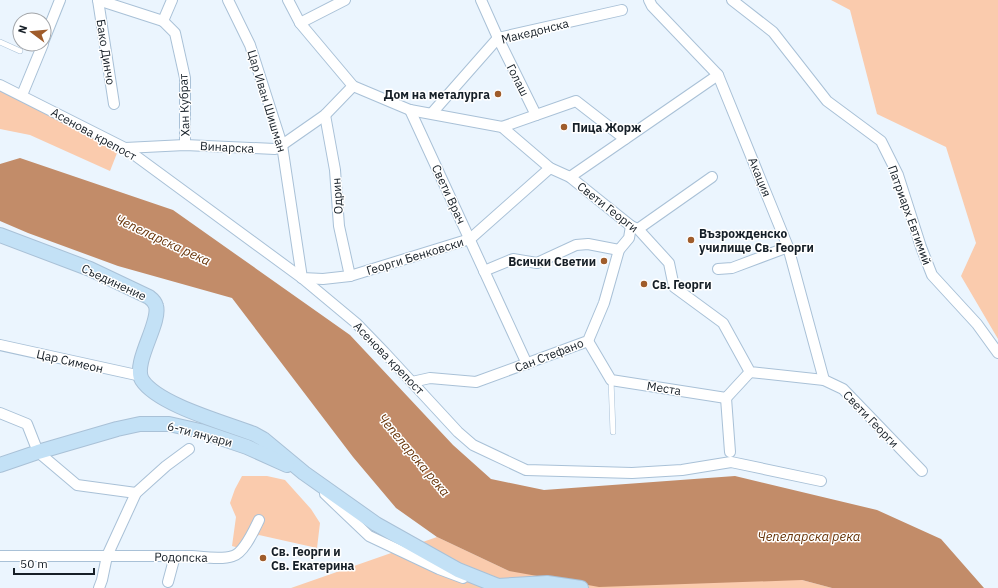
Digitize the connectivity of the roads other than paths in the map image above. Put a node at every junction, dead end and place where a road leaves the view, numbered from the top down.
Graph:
1 (60, 0) edge
2 (98, 0) edge
3 (172, 0) edge
4 (228, 0) edge
5 (288, 0) edge
6 (345, 0) edge
7 (481, 0) edge
8 (649, 0) edge
9 (732, 0) edge
10 (622, 10) dead end
11 (52, 20) edge
12 (163, 21) junction
13 (300, 23) junction
14 (498, 38) junction
15 (0, 42) edge
16 (12, 47) edge
17 (39, 52) edge
18 (718, 75) junction
19 (0, 85) edge
20 (353, 86) junction
21 (22, 95) junction
22 (114, 104) dead end
23 (410, 110) junction
24 (432, 114) junction
25 (325, 115) junction
26 (536, 115) junction
27 (502, 127) junction
28 (625, 139) junction
29 (185, 145) junction
30 (282, 145) junction
31 (125, 148) junction
32 (550, 168) junction
33 (570, 177) junction
34 (712, 177) dead end
35 (634, 228) junction
36 (0, 235) edge
37 (470, 239) junction
38 (788, 247) junction
39 (619, 250) junction
40 (718, 269) dead end
41 (484, 271) junction
42 (350, 276) junction
43 (302, 278) junction
44 (588, 341) junction
45 (0, 345) edge
46 (998, 353) edge
47 (527, 364) junction
48 (750, 372) junction
49 (141, 376) junction
50 (611, 380) junction
51 (824, 380) junction
52 (412, 382) junction
53 (726, 398) junction
54 (0, 413) edge
55 (613, 432) dead end
56 (190, 449) dead end
57 (38, 452) junction
58 (730, 452) dead end
59 (0, 465) edge
60 (922, 472) dead end
61 (304, 473) junction
62 (821, 481) dead end
63 (136, 493) junction
64 (259, 520) dead end
65 (0, 556) edge
66 (107, 556) junction
67 (175, 556) junction
68 (168, 582) dead end
69 (99, 588) edge
70 (495, 588) edge
71 (581, 588) edge

1 - 11 street
2 - 12 street
2 - 22 street, Бако Динчо
3 - 12 street
4 - 30 street, Цар Иван Шишман
5 - 13 street
6 - 13 street
7 - 14 street, Голаш
8 - 18 street, Акация
9 - 46 street, Патриарх Евтимий
10 - 14 street, Македонска
12 - 29 street, Хан Кубрат
13 - 20 street
14 - 24 street, Македонска
14 - 26 street, Голаш
15 - 16 lane
17 - 21 street
18 - 28 street
18 - 38 street, Акация
19 - 21 street, Асенова крепост
20 - 23 street, Свети Георги
20 - 25 street, Винарска
21 - 31 street, Асенова крепост
23 - 24 street, Свети Георги
23 - 37 street, Свети Врач
24 - 27 street, Свети Георги
25 - 30 street, Винарска
25 - 42 street, Одрин
26 - 27 street
26 - 28 street
27 - 32 street, Свети Георги
28 - 33 street
29 - 30 street, Винарска
29 - 31 street, Винарска
30 - 43 street, Цар Иван Шишман
31 - 43 street, Асенова крепост
32 - 33 street, Свети Георги
32 - 37 street, Георги Бенковски
33 - 35 street, Свети Георги
34 - 35 street
35 - 39 street, Сан Стефано
35 - 48 street, Свети Георги
36 - 49 main road, Съединение
37 - 41 street, Свети Врач
37 - 42 street, Георги Бенковски
38 - 40 street
38 - 51 street, Акация
39 - 41 street
39 - 44 street, Сан Стефано
41 - 47 street, Свети Врач
42 - 43 street, Георги Бенковски
43 - 52 street, Асенова крепост
44 - 47 street, Сан Стефано
44 - 50 street
45 - 49 street, Цар Симеон
47 - 52 street, Сан Стефано
48 - 51 street, Свети Георги
48 - 53 street
49 - 61 main road
50 - 53 street, Места
50 - 55 lane
51 - 60 street, Свети Георги
52 - 62 street, Асенова крепост
53 - 58 street
54 - 57 street
56 - 63 street
57 - 59 main road, 6-ти януари
57 - 61 main road, 6-ти януари
57 - 63 street
61 - 70 street
61 - 71 main road
63 - 66 street
64 - 67 street, Родопска
65 - 66 street, Родопска
66 - 67 street, Родопска
66 - 69 street
67 - 68 street

